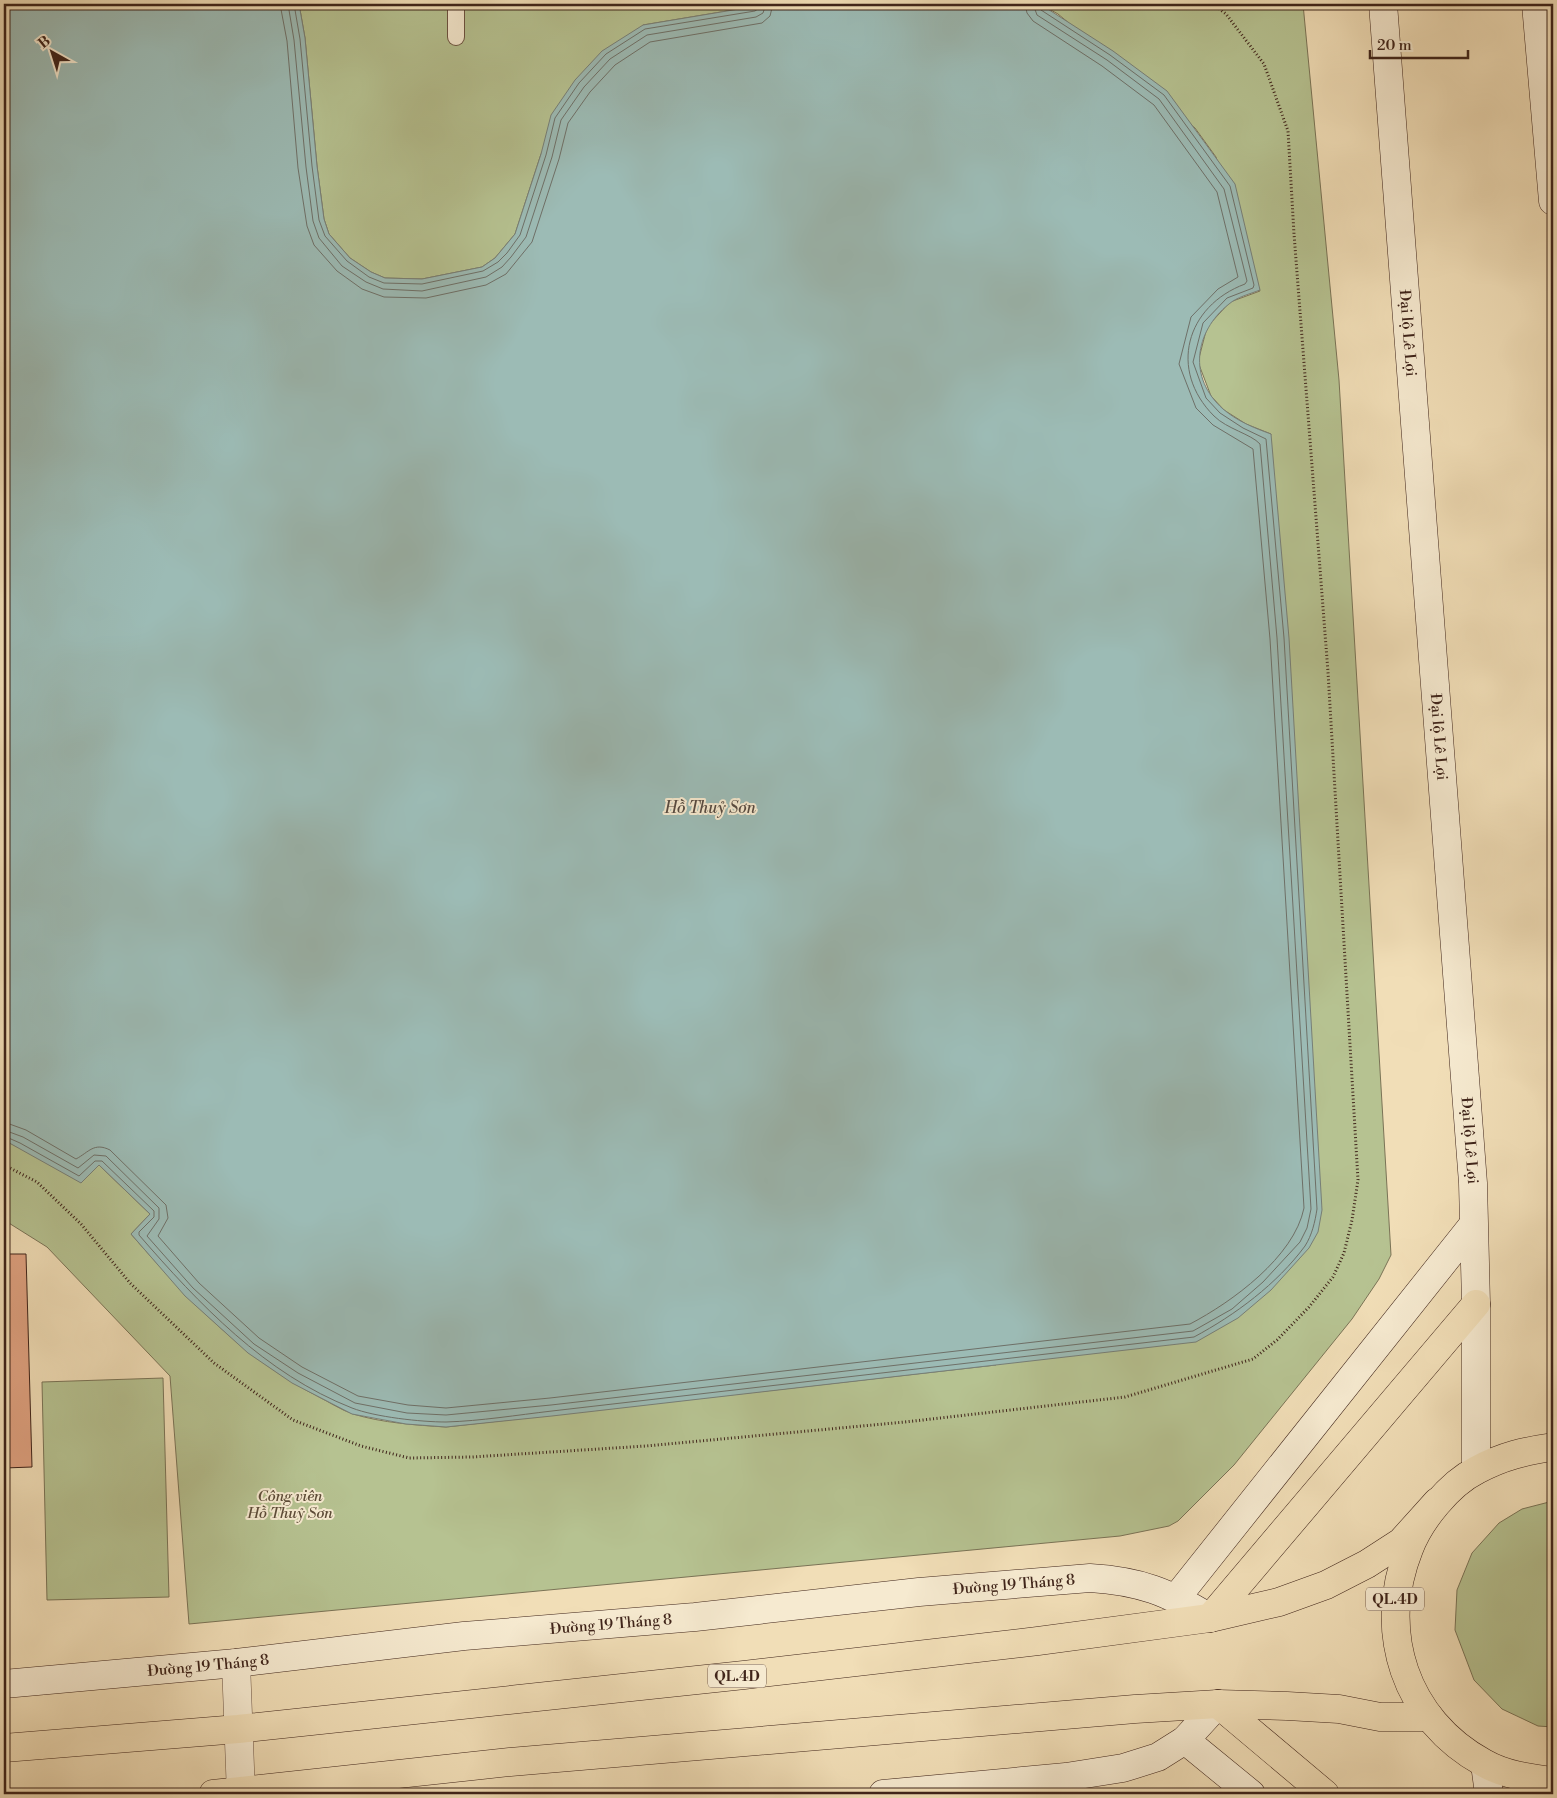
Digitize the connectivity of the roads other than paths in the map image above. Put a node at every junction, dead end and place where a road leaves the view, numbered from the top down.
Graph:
1 (456, 4) edge
2 (1383, 4) edge
3 (1536, 4) edge
4 (456, 37) dead end
5 (1553, 201) edge
6 (1473, 1225) junction
7 (1476, 1304) junction
8 (1553, 1447) edge
9 (1476, 1470) junction
10 (1437, 1502) junction
11 (1177, 1597) junction
12 (1210, 1618) junction
13 (236, 1663) junction
14 (4, 1684) edge
15 (1218, 1704) junction
16 (1429, 1717) junction
17 (238, 1729) junction
18 (1185, 1740) junction
19 (4, 1748) edge
20 (1485, 1764) junction
21 (1553, 1781) edge
22 (1066, 1786) edge
23 (240, 1793) edge
24 (213, 1794) edge
25 (883, 1794) edge
26 (1251, 1794) edge
27 (1325, 1794) edge
28 (1489, 1794) edge

1 - 4 lane
2 - 6 street, Đại lộ Lê Lợi
3 - 5 street
6 - 7 street, Đại lộ Lê Lợi
6 - 11 street
7 - 9 street, Đại lộ Lê Lợi
7 - 12 highway
8 - 9 highway, QL.4D
9 - 10 highway, QL.4D
10 - 12 highway, QL.4D
10 - 16 highway, QL.4D
11 - 12 street, Đường 19 Tháng 8
11 - 13 street, Đường 19 Tháng 8
12 - 17 highway, QL.4D
13 - 14 street, Đường 19 Tháng 8
13 - 17 street
15 - 16 highway
15 - 18 street
15 - 23 highway
15 - 27 highway
16 - 20 highway, QL.4D
17 - 19 highway, QL.4D
17 - 23 street
18 - 22 street
18 - 26 street
20 - 21 highway, QL.4D
20 - 28 street
22 - 25 street
23 - 24 highway

